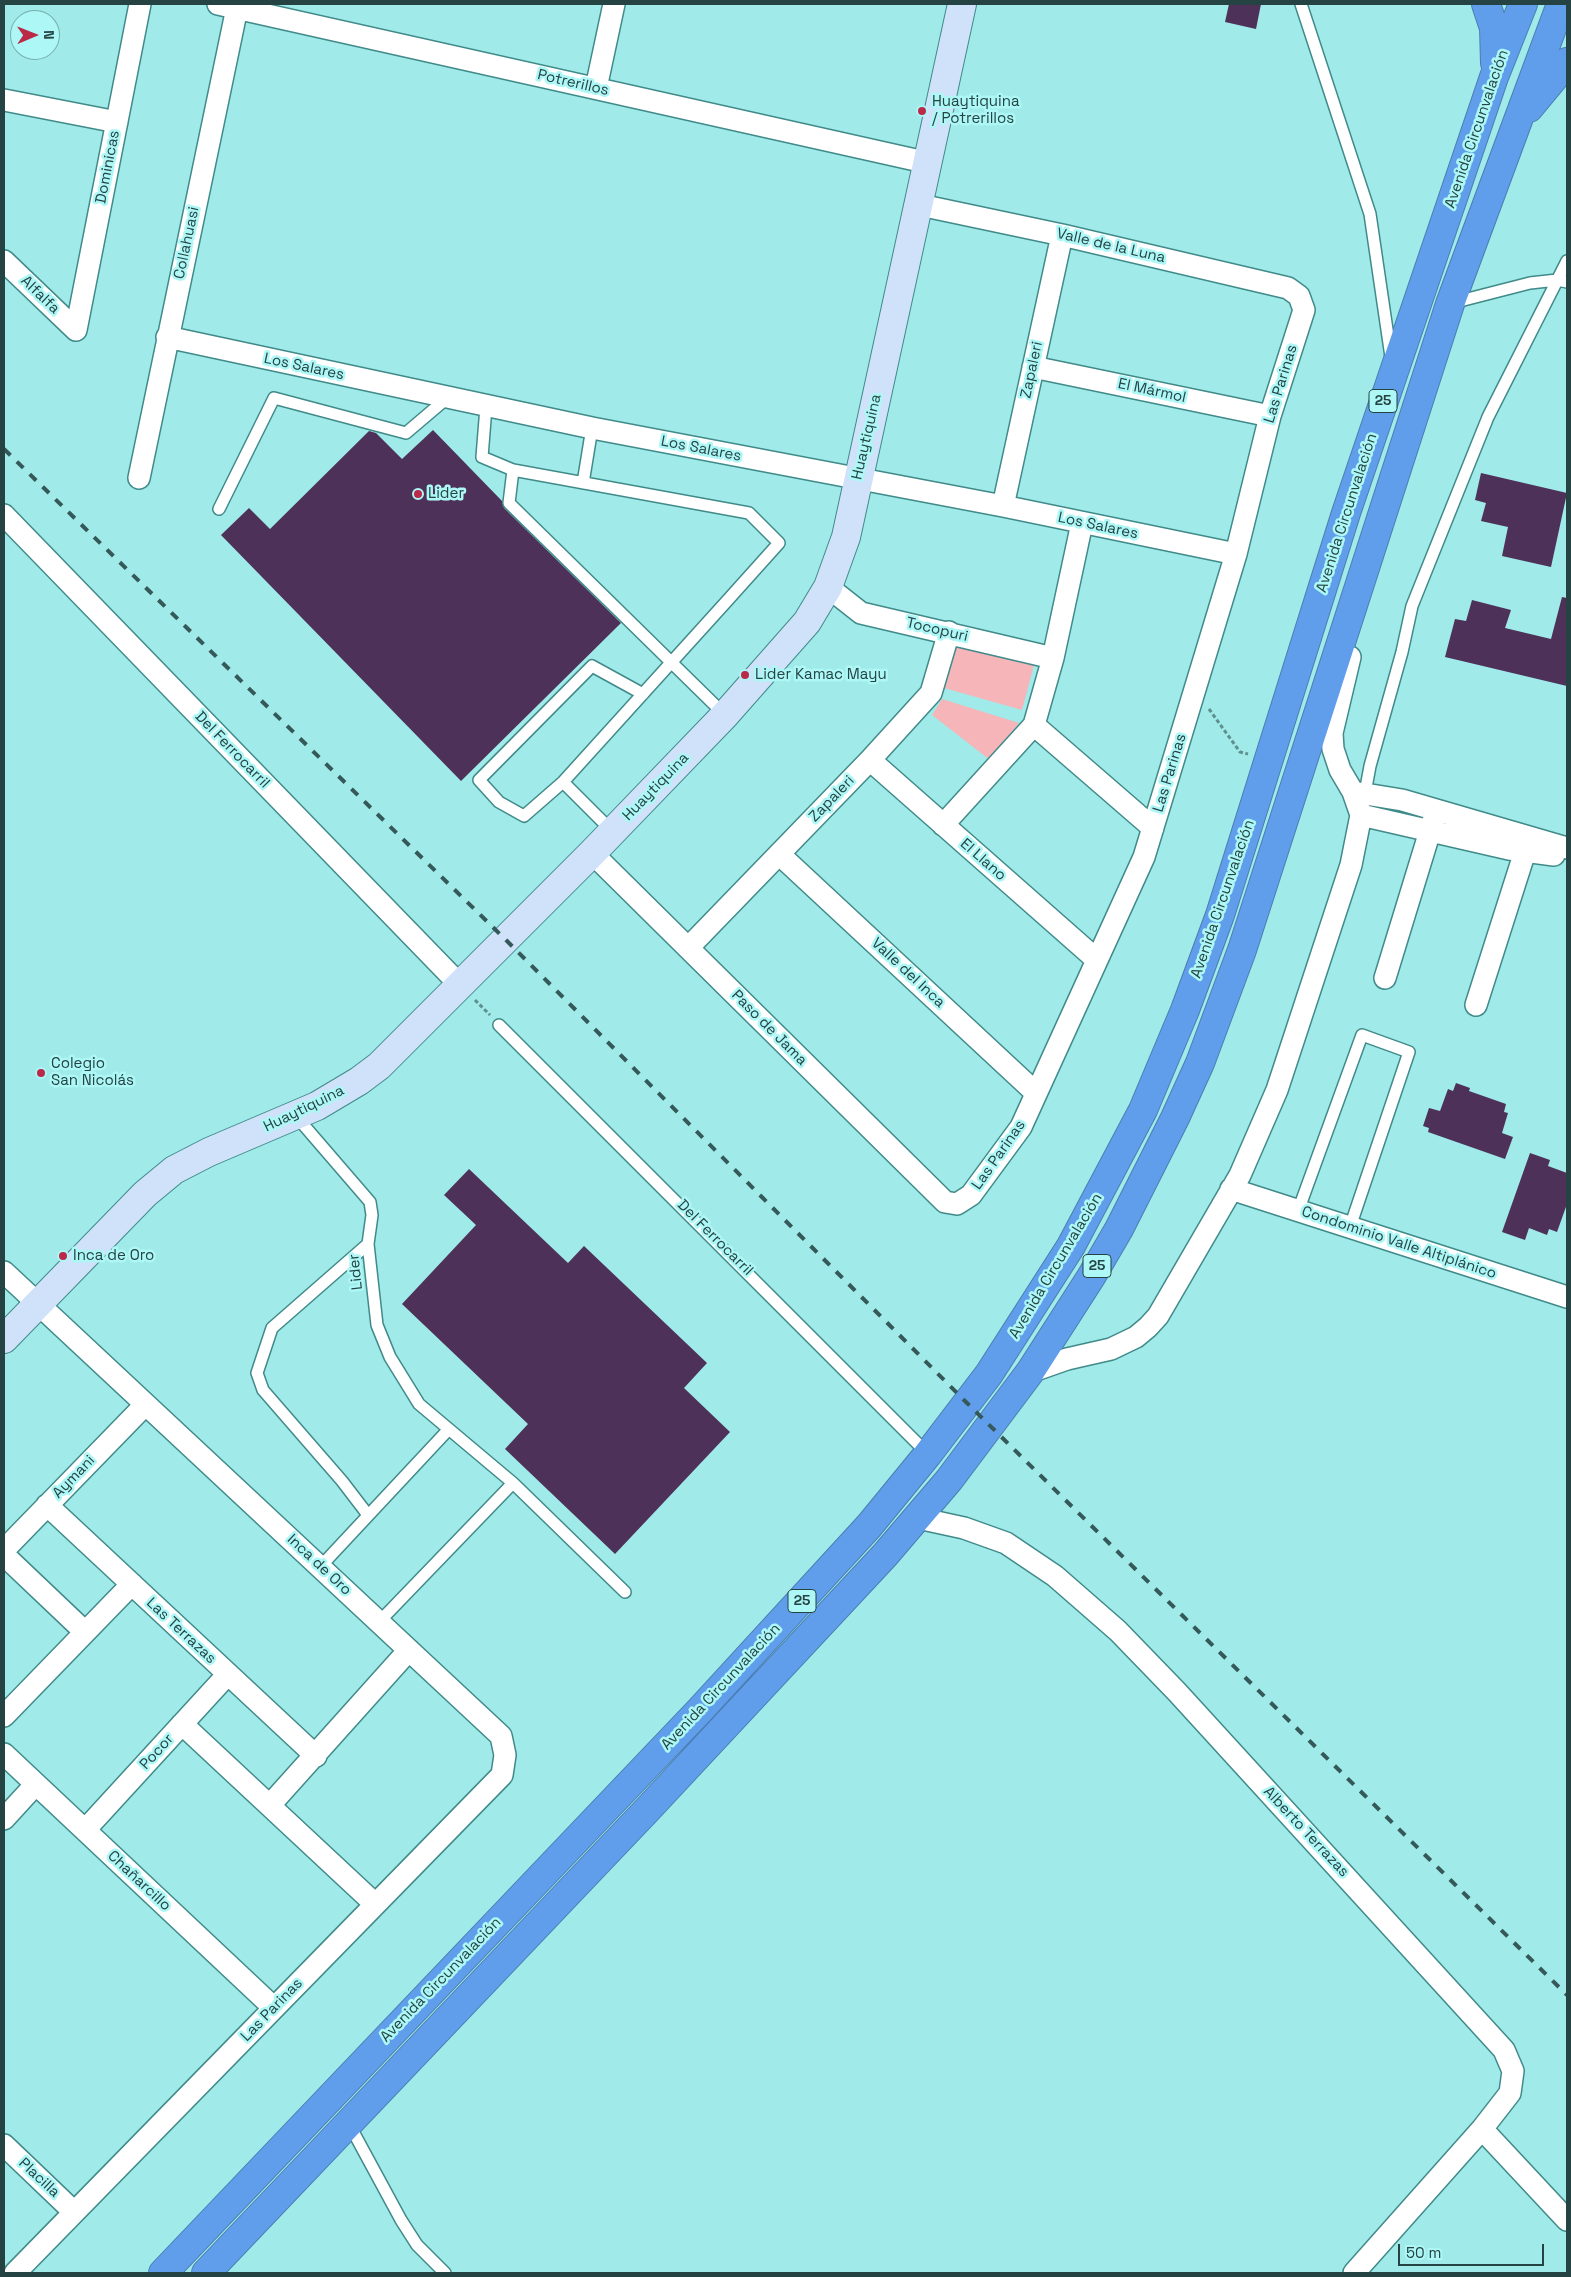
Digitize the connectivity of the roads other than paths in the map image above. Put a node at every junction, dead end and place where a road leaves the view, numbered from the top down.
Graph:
1 (140, 4) edge
2 (614, 4) edge
3 (962, 4) edge
4 (1301, 4) edge
5 (1486, 4) edge
6 (1523, 4) edge
7 (1561, 4) edge
8 (228, 6) edge
9 (1567, 62) edge
10 (1494, 76) junction
11 (596, 88) junction
12 (4, 100) edge
13 (117, 122) junction
14 (1516, 125) junction
15 (928, 163) junction
16 (920, 205) junction
17 (1062, 235) junction
18 (4, 261) edge
19 (1567, 261) edge
20 (1562, 281) edge
21 (1299, 296) joint
22 (1450, 304) junction
23 (76, 330) joint
24 (168, 337) junction
25 (1033, 367) junction
26 (1393, 372) junction
27 (446, 398) junction
28 (486, 406) junction
29 (1270, 416) junction
30 (592, 428) junction
31 (513, 470) junction
32 (139, 478) dead end
33 (858, 480) junction
34 (583, 482) junction
35 (1003, 506) junction
36 (219, 509) dead end
37 (4, 515) edge
38 (1082, 523) junction
39 (1236, 554) junction
40 (1367, 561) junction
41 (828, 587) junction
42 (949, 632) junction
43 (1053, 658) junction
44 (671, 662) junction
45 (642, 694) junction
46 (725, 715) junction
47 (1034, 725) junction
48 (870, 760) junction
49 (563, 782) junction
50 (1359, 792) junction
51 (1437, 810) junction
52 (1361, 815) junction
53 (943, 825) junction
54 (1153, 828) junction
55 (1429, 831) junction
56 (612, 832) junction
57 (1527, 844) junction
58 (1567, 848) edge
59 (592, 853) junction
60 (779, 854) junction
61 (1567, 857) edge
62 (688, 948) junction
63 (1097, 960) junction
64 (1385, 978) dead end
65 (460, 985) junction
66 (1476, 1005) dead end
67 (499, 1024) road end
68 (1036, 1092) junction
69 (295, 1115) junction
70 (1231, 1189) junction
71 (945, 1202) joint
72 (1298, 1211) junction
73 (1350, 1227) junction
74 (368, 1244) junction
75 (4, 1272) edge
76 (1567, 1297) edge
77 (37, 1303) junction
78 (4, 1339) edge
79 (1030, 1372) junction
80 (145, 1405) junction
81 (449, 1429) junction
82 (928, 1454) junction
83 (514, 1483) junction
84 (47, 1505) junction
85 (368, 1515) junction
86 (918, 1518) junction
87 (4, 1550) edge
88 (4, 1555) edge
89 (321, 1566) junction
90 (132, 1584) junction
91 (626, 1592) dead end
92 (379, 1622) junction
93 (85, 1632) junction
94 (409, 1650) junction
95 (228, 1674) junction
96 (4, 1716) edge
97 (182, 1724) junction
98 (501, 1736) joint
99 (4, 1754) edge
100 (316, 1756) junction
101 (36, 1784) junction
102 (270, 1805) junction
103 (4, 1819) edge
104 (85, 1830) junction
105 (375, 1904) junction
106 (274, 2008) junction
107 (348, 2124) junction
108 (1482, 2129) junction
109 (4, 2145) edge
110 (74, 2212) junction
111 (1567, 2220) edge
112 (16, 2273) edge
113 (163, 2273) edge
114 (206, 2273) edge
115 (445, 2273) edge
116 (1354, 2273) edge

1 - 13 street, Dominicas
2 - 11 street
3 - 15 street, Huaytiquina
4 - 26 lane
5 - 10 highway
6 - 10 highway, Avenida Circunvalación / 25
7 - 14 highway, Avenida Circunvalación / 25
8 - 11 street, Potrerillos
8 - 24 street, Collahuasi
9 - 14 highway
10 - 26 highway, Avenida Circunvalación / 25
11 - 15 street, Potrerillos
12 - 13 street
13 - 23 street, Dominicas
14 - 22 highway, Avenida Circunvalación / 25
15 - 16 street, Huaytiquina
16 - 17 street, Valle de la Luna
16 - 33 street, Huaytiquina
17 - 21 street, Valle de la Luna
17 - 25 street, Zapaleri
18 - 23 street, Alfalfa
19 - 20 lane
20 - 22 lane
20 - 50 lane
21 - 29 street, Las Parinas
22 - 40 highway, Avenida Circunvalación / 25
24 - 27 street, Los Salares
24 - 32 street, Collahuasi
25 - 29 street, El Mármol
25 - 35 street, Zapaleri
26 - 82 highway, Avenida Circunvalación / 25
27 - 28 street, Los Salares
27 - 36 lane
28 - 30 street, Los Salares
28 - 31 lane
29 - 39 street, Las Parinas
30 - 33 street, Los Salares
30 - 34 lane
31 - 34 lane
31 - 44 lane
33 - 35 street, Los Salares
33 - 41 street, Huaytiquina
34 - 44 lane
35 - 38 street, Los Salares
37 - 65 street, Del Ferrocarril
38 - 39 street, Los Salares
38 - 43 street
39 - 54 street, Las Parinas
40 - 50 street, Avenida Circunvalación
40 - 79 highway, Avenida Circunvalación / 25
41 - 42 street, Tocopuri
41 - 46 street, Huaytiquina
42 - 43 street, Tocopuri
42 - 48 street, Zapaleri
43 - 47 street
44 - 45 lane
44 - 46 lane
45 - 49 lane
45 - 49 lane
46 - 56 street, Huaytiquina
47 - 53 street
47 - 54 street
48 - 53 street, El Llano
48 - 60 street, Zapaleri
49 - 56 lane
50 - 51 street
50 - 52 street, Avenida Circunvalación
51 - 55 street
51 - 57 street
52 - 55 street
52 - 70 street
53 - 63 street, El Llano
54 - 63 street, Las Parinas
55 - 57 street
55 - 64 street
56 - 59 street, Huaytiquina
57 - 58 street
57 - 61 street
57 - 66 street
59 - 62 street, Paso de Jama
59 - 65 street, Huaytiquina
60 - 62 street, Zapaleri
60 - 68 street, Valle del Inca
62 - 71 street, Paso de Jama
63 - 68 street, Las Parinas
65 - 69 street, Huaytiquina
67 - 82 lane, Del Ferrocarril
68 - 71 street, Las Parinas
69 - 74 lane, Lider
69 - 77 street, Huaytiquina
70 - 72 street, Condominio Valle Altiplánico
70 - 79 street
72 - 73 street, Condominio Valle Altiplánico
72 - 73 lane
73 - 76 street, Condominio Valle Altiplánico
74 - 81 lane, Lider
74 - 85 lane
75 - 77 street, Inca de Oro
77 - 78 street, Huaytiquina
77 - 80 street, Inca de Oro
79 - 86 highway, Avenida Circunvalación / 25
80 - 84 street, Aymani
80 - 89 street, Inca de Oro
81 - 83 lane, Lider
81 - 85 lane
82 - 113 highway, Avenida Circunvalación / 25
83 - 91 lane, Lider
83 - 92 lane
84 - 87 street, Aymani
84 - 90 street, Las Terrazas
85 - 89 lane
86 - 107 highway, Avenida Circunvalación / 25
86 - 108 street, Alberto Terrazas
88 - 93 street
89 - 92 street, Inca de Oro
90 - 93 street
90 - 95 street, Las Terrazas
92 - 94 street, Inca de Oro
93 - 96 street
94 - 98 street, Inca de Oro
94 - 100 street
95 - 97 street, Pocor
95 - 100 street, Las Terrazas
97 - 102 street
97 - 104 street, Pocor
98 - 105 street, Las Parinas
99 - 101 street, Chañarcillo
100 - 102 street
101 - 103 street
101 - 104 street, Chañarcillo
102 - 105 street
104 - 106 street, Chañarcillo
105 - 106 street, Las Parinas
106 - 110 street, Las Parinas
107 - 114 highway, Avenida Circunvalación / 25
107 - 115 lane
108 - 111 street
108 - 116 street, Alberto Terrazas
109 - 110 street, Placilla
110 - 112 street, Las Parinas

